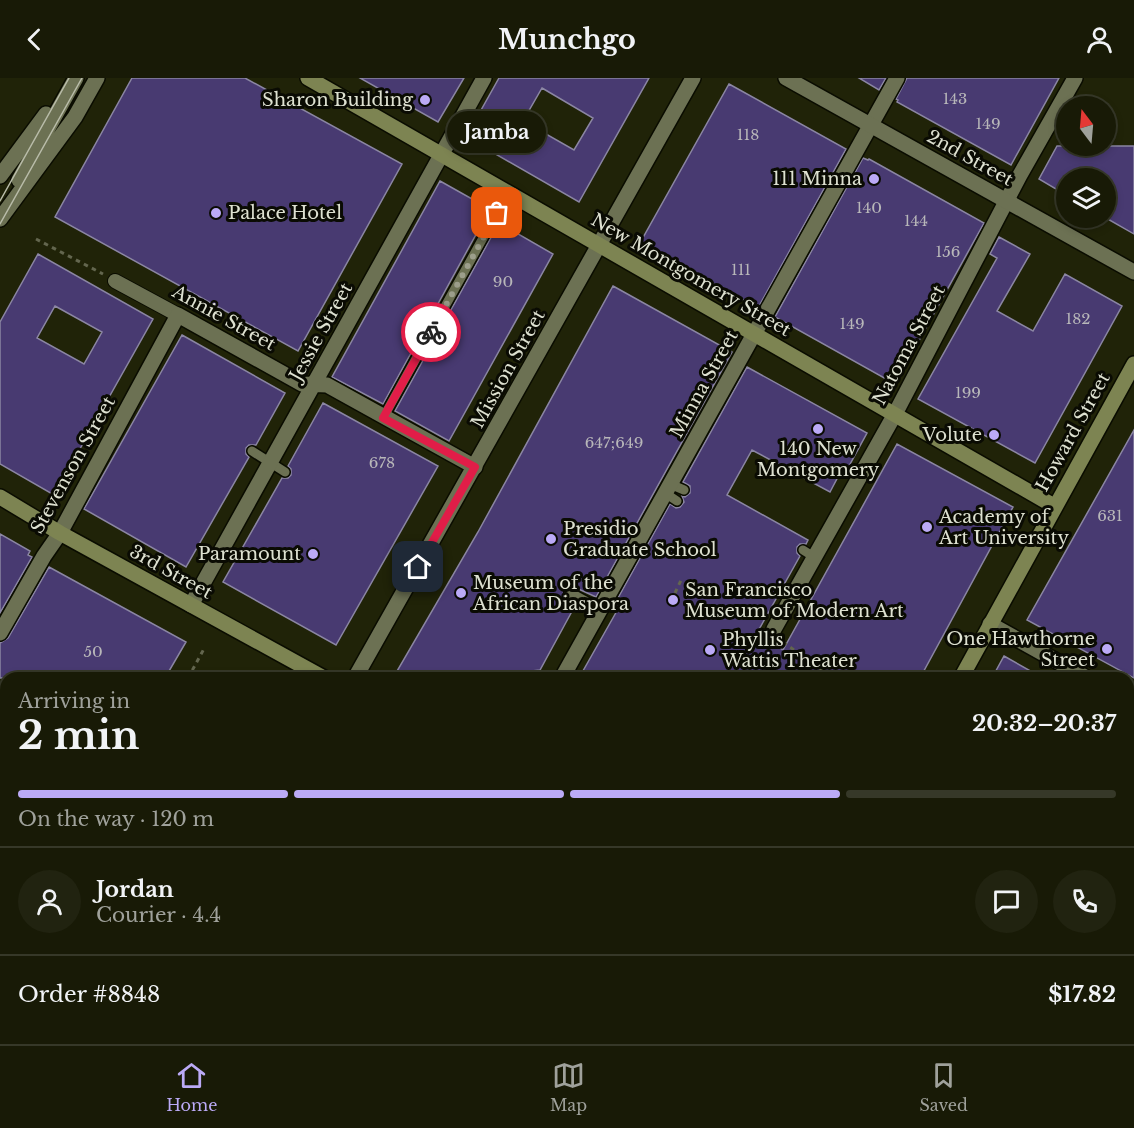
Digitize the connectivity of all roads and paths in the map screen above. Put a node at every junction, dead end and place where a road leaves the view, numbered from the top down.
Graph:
1 (74, 78) edge
2 (97, 78) edge
3 (308, 78) edge
4 (484, 78) edge
5 (693, 78) edge
6 (786, 78) edge
7 (897, 78) edge
8 (1075, 78) edge
9 (871, 125) junction
10 (442, 154) junction
11 (0, 176) edge
12 (508, 193) junction
13 (1007, 201) junction
14 (0, 214) edge
15 (0, 219) edge
16 (36, 239) dead end
17 (600, 245) junction
18 (1134, 272) edge
19 (115, 281) joint
20 (178, 315) junction
21 (754, 334) junction
22 (1134, 364) edge
23 (314, 384) junction
24 (895, 414) junction
25 (383, 418) junction
26 (252, 452) dead end
27 (270, 464) junction
28 (475, 467) junction
29 (285, 472) dead end
30 (0, 497) edge
31 (1054, 506) junction
32 (60, 533) junction
33 (682, 579) dead end
34 (675, 593) dead end
35 (191, 605) junction
36 (566, 606) dead end
37 (600, 609) junction
38 (990, 624) junction
39 (0, 633) edge
40 (776, 634) joint
41 (205, 647) dead end
42 (191, 672) edge
43 (313, 672) edge
44 (358, 672) edge
45 (565, 672) edge
46 (824, 672) edge
47 (964, 672) edge
48 (1076, 672) edge

1 - 11 street
1 - 14 street
2 - 15 street
3 - 10 main road, New Montgomery Street
4 - 10 street, Jessie Street
5 - 17 street, Mission Street
6 - 9 street, 2nd Street
7 - 9 street, Minna Street
8 - 13 street, Natoma Street
9 - 13 street, 2nd Street
9 - 21 street, Minna Street
10 - 12 main road, New Montgomery Street
10 - 23 street, Jessie Street
12 - 17 main road, New Montgomery Street
12 - 25 lane
13 - 18 street, 2nd Street
13 - 24 street, Natoma Street
16 - 19 path
17 - 21 main road, New Montgomery Street
17 - 28 street, Mission Street
19 - 20 street, Annie Street
20 - 23 street, Annie Street
20 - 32 street, Stevenson Street
21 - 24 main road, New Montgomery Street
21 - 37 street, Minna Street
22 - 31 main road, Howard Street
23 - 25 street, Annie Street
23 - 27 street, Jessie Street
24 - 31 main road, New Montgomery Street
24 - 40 street, Natoma Street
25 - 28 street, Annie Street
26 - 27 lane
27 - 29 lane
27 - 35 street, Jessie Street
28 - 44 street, Mission Street
30 - 32 main road, 3rd Street
31 - 38 main road, Howard Street
32 - 35 main road, 3rd Street
32 - 39 street, Stevenson Street
33 - 34 path
35 - 43 main road, 3rd Street
36 - 37 lane
37 - 45 street, Minna Street
38 - 47 main road, Howard Street
38 - 48 street
40 - 46 path
41 - 42 path

